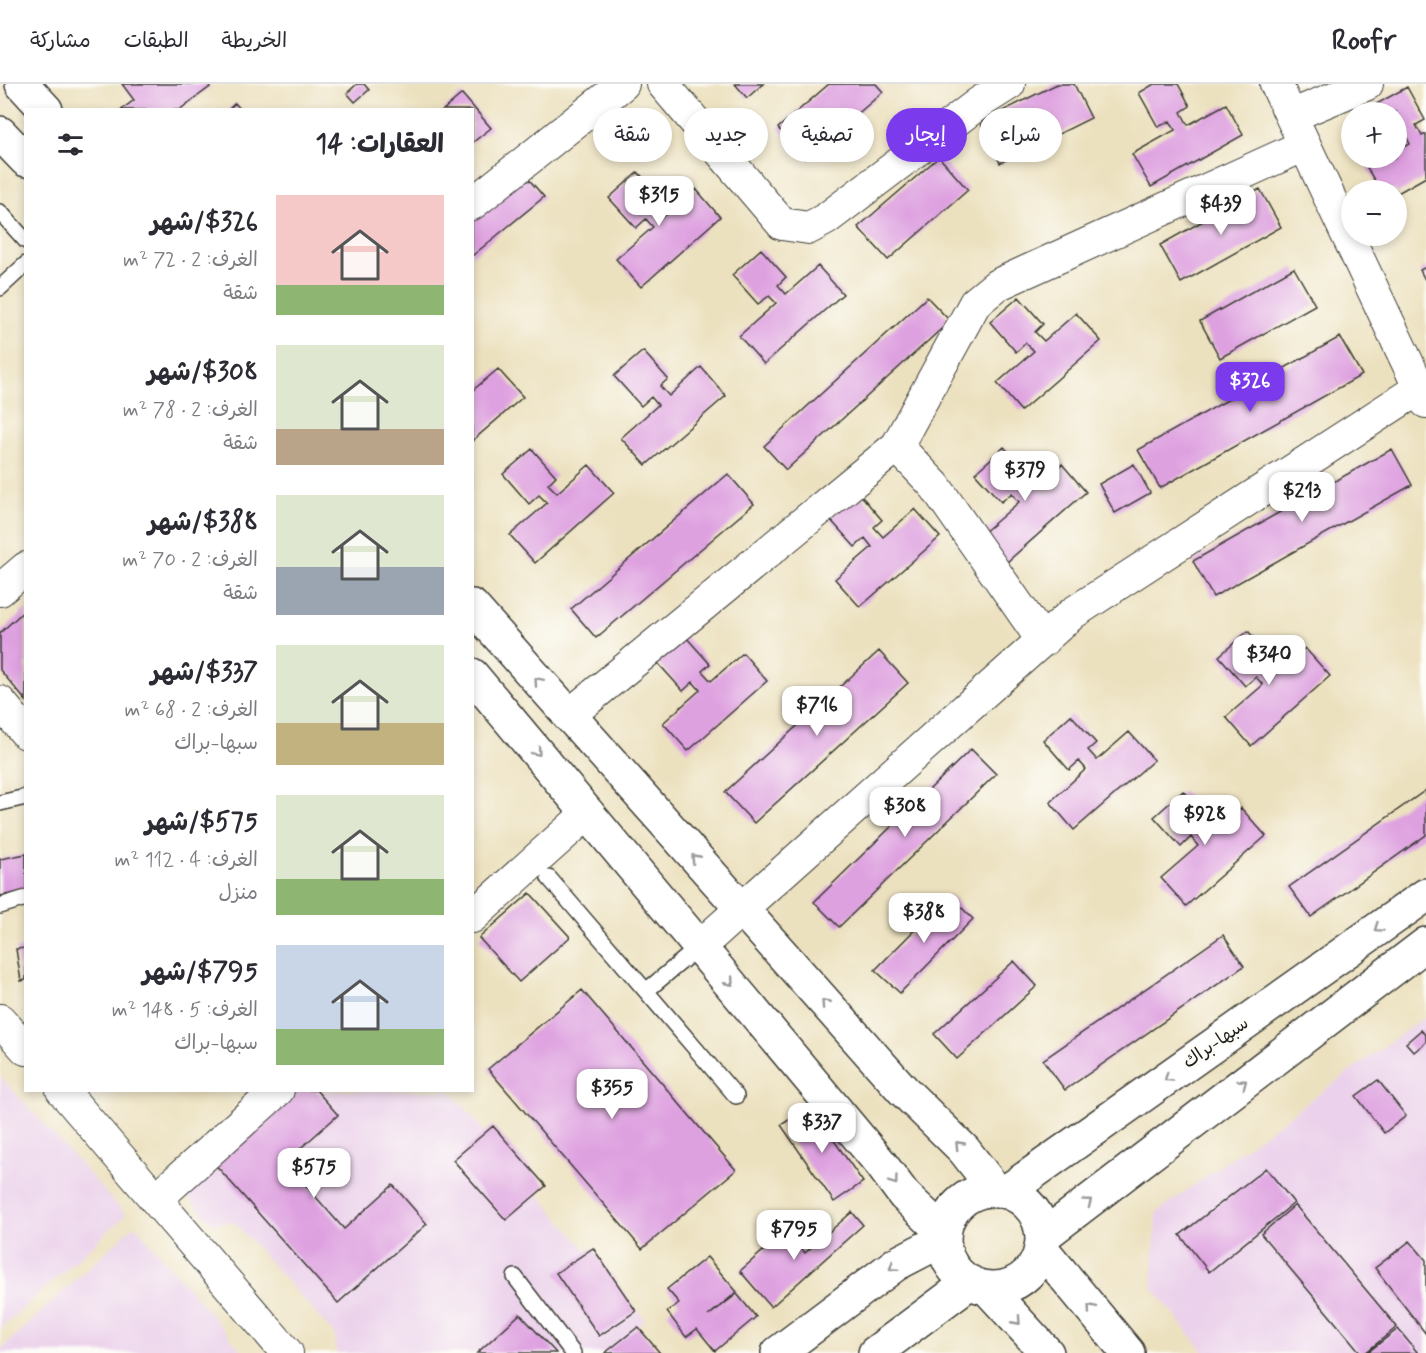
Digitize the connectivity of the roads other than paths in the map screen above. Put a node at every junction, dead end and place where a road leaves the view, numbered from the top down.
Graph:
1 (22, 84) edge
2 (623, 84) edge
3 (663, 84) edge
4 (1009, 84) edge
5 (1276, 84) edge
6 (1367, 84) edge
7 (973, 94) edge
8 (44, 108) edge
9 (1291, 116) junction
10 (0, 133) edge
11 (1305, 145) junction
12 (24, 158) edge
13 (474, 202) edge
14 (0, 212) edge
15 (24, 239) edge
16 (24, 266) edge
17 (0, 288) edge
18 (1424, 392) edge
19 (897, 446) junction
20 (24, 570) edge
21 (0, 590) edge
22 (474, 608) edge
23 (1043, 641) junction
24 (474, 677) edge
25 (0, 702) edge
26 (568, 716) junction
27 (24, 731) edge
28 (24, 797) edge
29 (0, 803) edge
30 (588, 813) junction
31 (549, 878) dead end
32 (1426, 895) edge
33 (24, 899) edge
34 (0, 906) edge
35 (740, 909) junction
36 (474, 915) edge
37 (1426, 944) edge
38 (700, 946) junction
39 (646, 991) junction
40 (0, 1020) edge
41 (24, 1047) edge
42 (64, 1092) edge
43 (276, 1092) edge
44 (736, 1096) dead end
45 (1001, 1191) junction
46 (156, 1199) junction
47 (944, 1236) junction
48 (1042, 1243) junction
49 (515, 1277) dead end
50 (979, 1285) junction
51 (287, 1353) edge
52 (573, 1353) edge
53 (778, 1353) edge
54 (875, 1353) edge
55 (1047, 1353) edge
56 (1128, 1353) edge

1 - 8 main road
2 - 13 street
3 - 7 street
4 - 7 street
5 - 9 street
6 - 9 street
9 - 11 street
10 - 12 main road
11 - 18 street
11 - 19 street
14 - 15 lane
16 - 17 lane
18 - 23 street
19 - 23 street
19 - 26 street
20 - 21 street
26 -> 22 main road
23 - 35 street
24 -> 30 main road
25 - 27 street
35 -> 26 main road
28 - 29 lane
30 - 36 street
30 - 38 main road
31 - 39 lane
32 -> 45 main road, سبها-براك
33 - 34 lane
35 - 38 street
45 -> 35 main road
48 -> 37 main road
38 - 39 lane
38 -> 47 main road
39 - 44 lane
40 - 41 street
42 - 46 street
43 - 46 street
45 - 47 main road
45 - 48 main road
46 - 51 street
47 - 50 main road
47 -> 53 main road
48 - 50 main road
56 -> 48 main road
49 - 52 lane
50 - 54 main road
50 -> 55 main road

